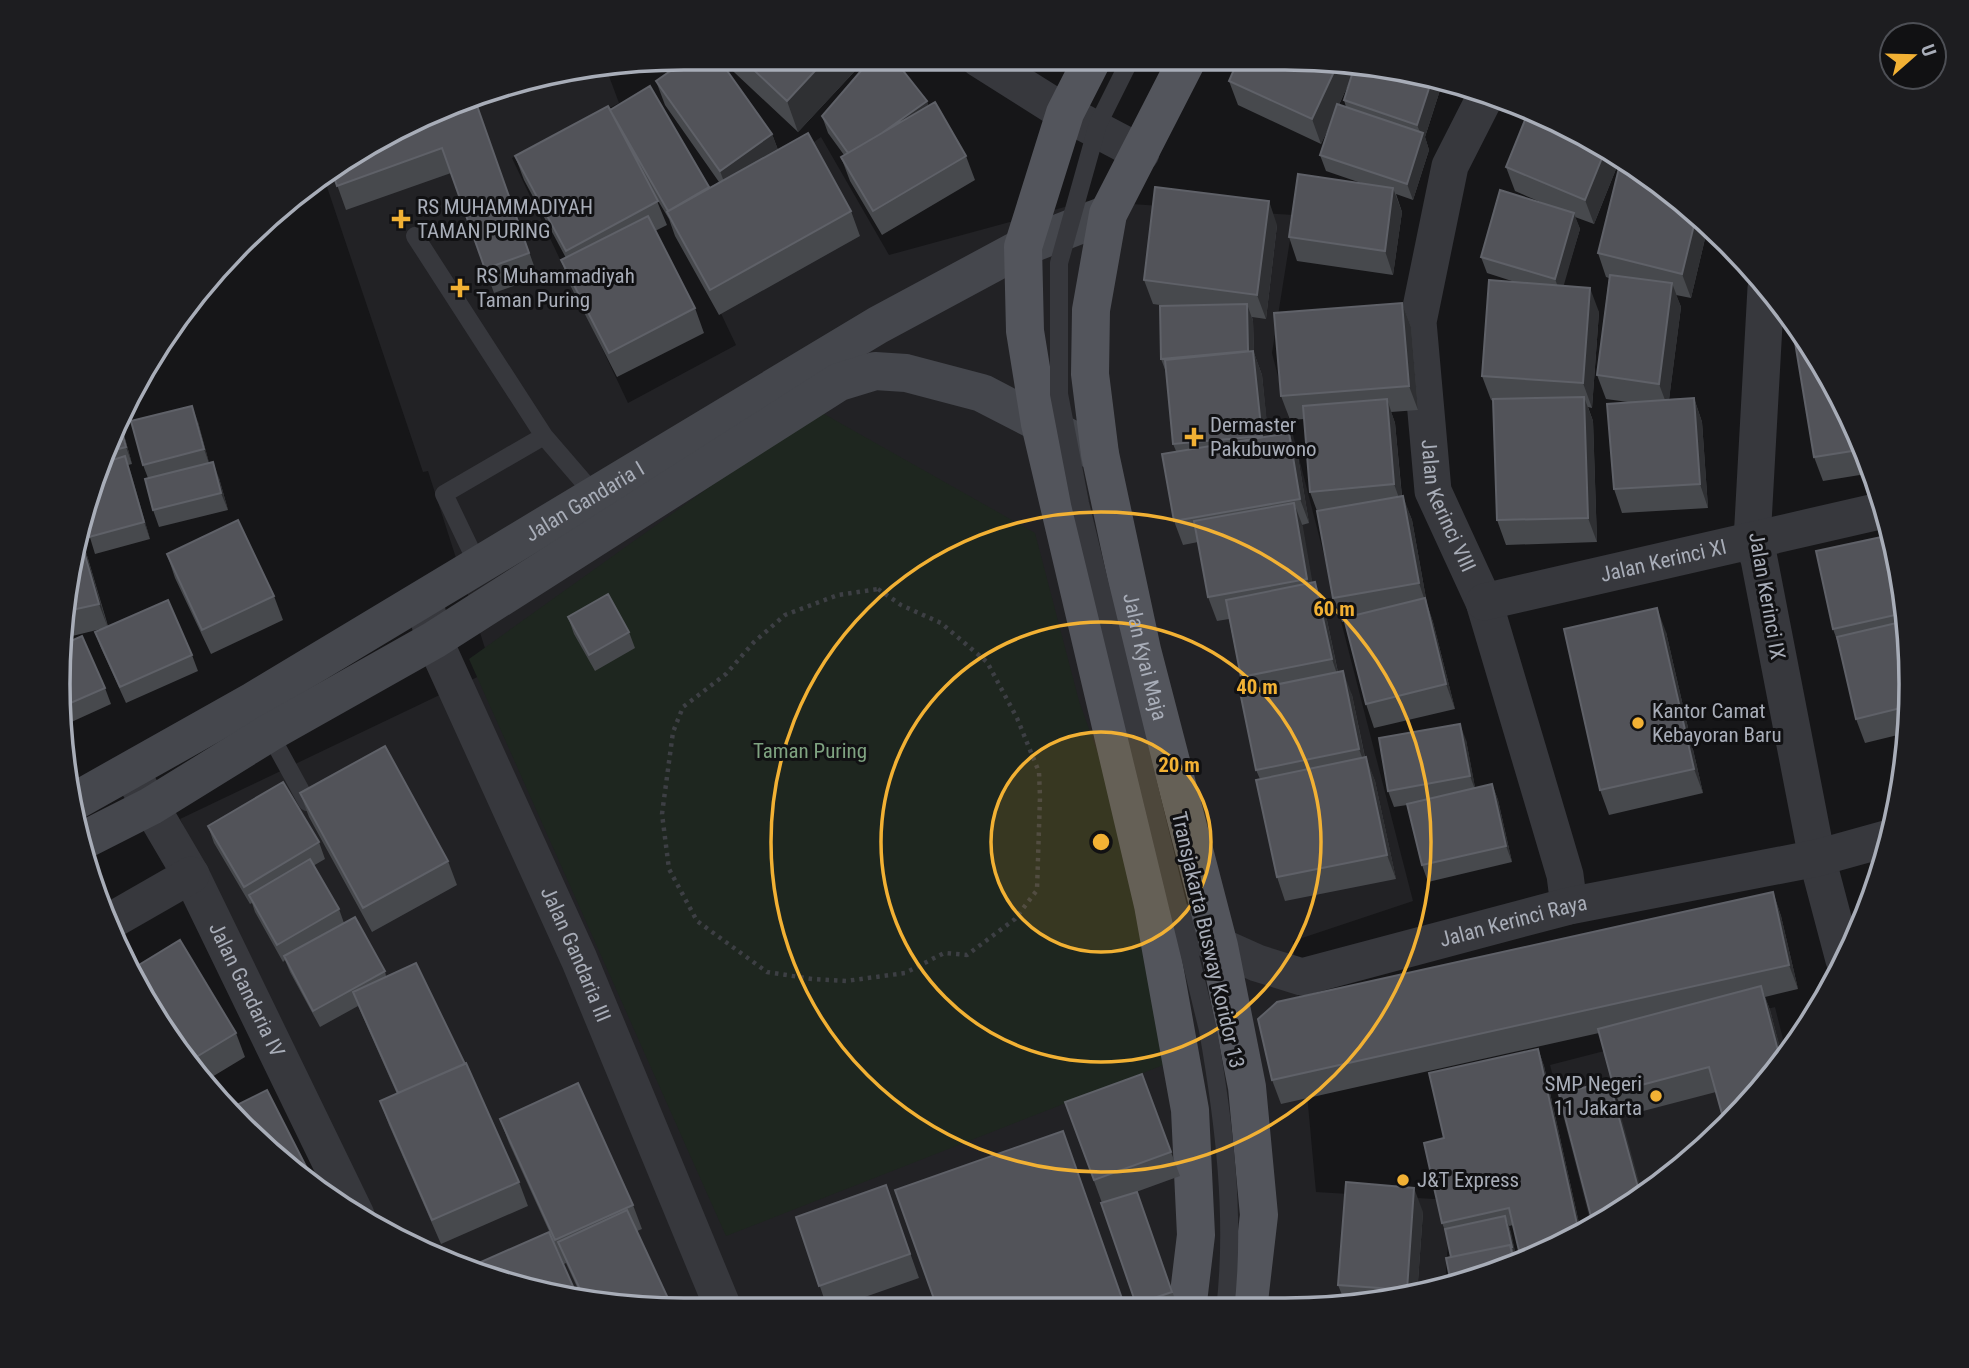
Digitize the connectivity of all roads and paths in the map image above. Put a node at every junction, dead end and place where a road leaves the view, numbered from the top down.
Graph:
1 (997, 70) edge
2 (1087, 70) edge
3 (1125, 70) edge
4 (1182, 70) edge
5 (1482, 103) edge
6 (1065, 113) junction
7 (1141, 153) junction
8 (1108, 214) junction
9 (415, 236) dead end
10 (1023, 247) junction
11 (1765, 302) edge
12 (1040, 424) junction
13 (544, 436) junction
14 (1100, 454) junction
15 (594, 494) junction
16 (1874, 512) edge
17 (1752, 541) junction
18 (478, 565) junction
19 (424, 599) junction
20 (1484, 602) junction
21 (433, 640) junction
22 (261, 717) junction
23 (130, 771) junction
24 (81, 798) edge
25 (307, 802) edge
26 (151, 806) junction
27 (90, 837) edge
28 (1878, 841) edge
29 (1816, 858) junction
30 (191, 875) junction
31 (1037, 890) joint
32 (1153, 905) junction
33 (1569, 906) junction
34 (117, 918) edge
35 (1219, 946) junction
36 (1840, 946) edge
37 (348, 1198) edge
38 (719, 1298) edge
39 (1188, 1298) edge
40 (1227, 1298) edge
41 (1249, 1298) edge

1 - 6 street
2 - 6 main road
3 - 40 lane, Transjakarta Busway Koridor 13, bridge
4 - 7 main road, Jalan Kyai Maja
5 - 20 street, Jalan Kerinci VIII
6 - 7 street
6 - 10 main road
7 - 8 main road, Jalan Kyai Maja
8 - 10 main road, Jalan Gandaria I
8 - 14 main road, Jalan Kyai Maja
9 - 13 lane
10 - 12 main road
10 - 15 main road, Jalan Gandaria I
11 - 17 street, Jalan Kerinci IX
12 - 14 main road, Jalan Gandaria I
12 - 21 main road, Jalan Gandaria I
12 - 32 main road
13 - 15 lane
13 - 18 lane
14 - 35 main road, Jalan Kyai Maja
15 - 18 main road, Jalan Gandaria I
16 - 17 street, Jalan Kerinci XI
17 - 20 street, Jalan Kerinci XI
17 - 29 street, Jalan Kerinci IX
18 - 19 main road, Jalan Gandaria I
19 - 21 street, Jalan Gandaria III
19 - 22 main road, Jalan Gandaria I
20 - 33 street, Jalan Kerinci VIII
21 - 22 main road, Jalan Gandaria I
21 - 38 street, Jalan Gandaria III
22 - 23 main road, Jalan Gandaria I
22 - 25 lane
22 - 26 main road, Jalan Gandaria I
23 - 24 main road, Jalan Gandaria I
23 - 26 street, Jalan Gandaria IV
26 - 27 main road, Jalan Gandaria I
26 - 30 street, Jalan Gandaria IV
28 - 29 street, Jalan Kerinci Raya
29 - 33 street, Jalan Kerinci Raya
29 - 36 street, Jalan Kerinci IX
30 - 34 street
30 - 37 street, Jalan Gandaria IV
31 - 31 path
32 - 35 street, Jalan Kerinci Raya
32 - 39 main road
33 - 35 street, Jalan Kerinci Raya
35 - 41 main road, Jalan Kyai Maja

